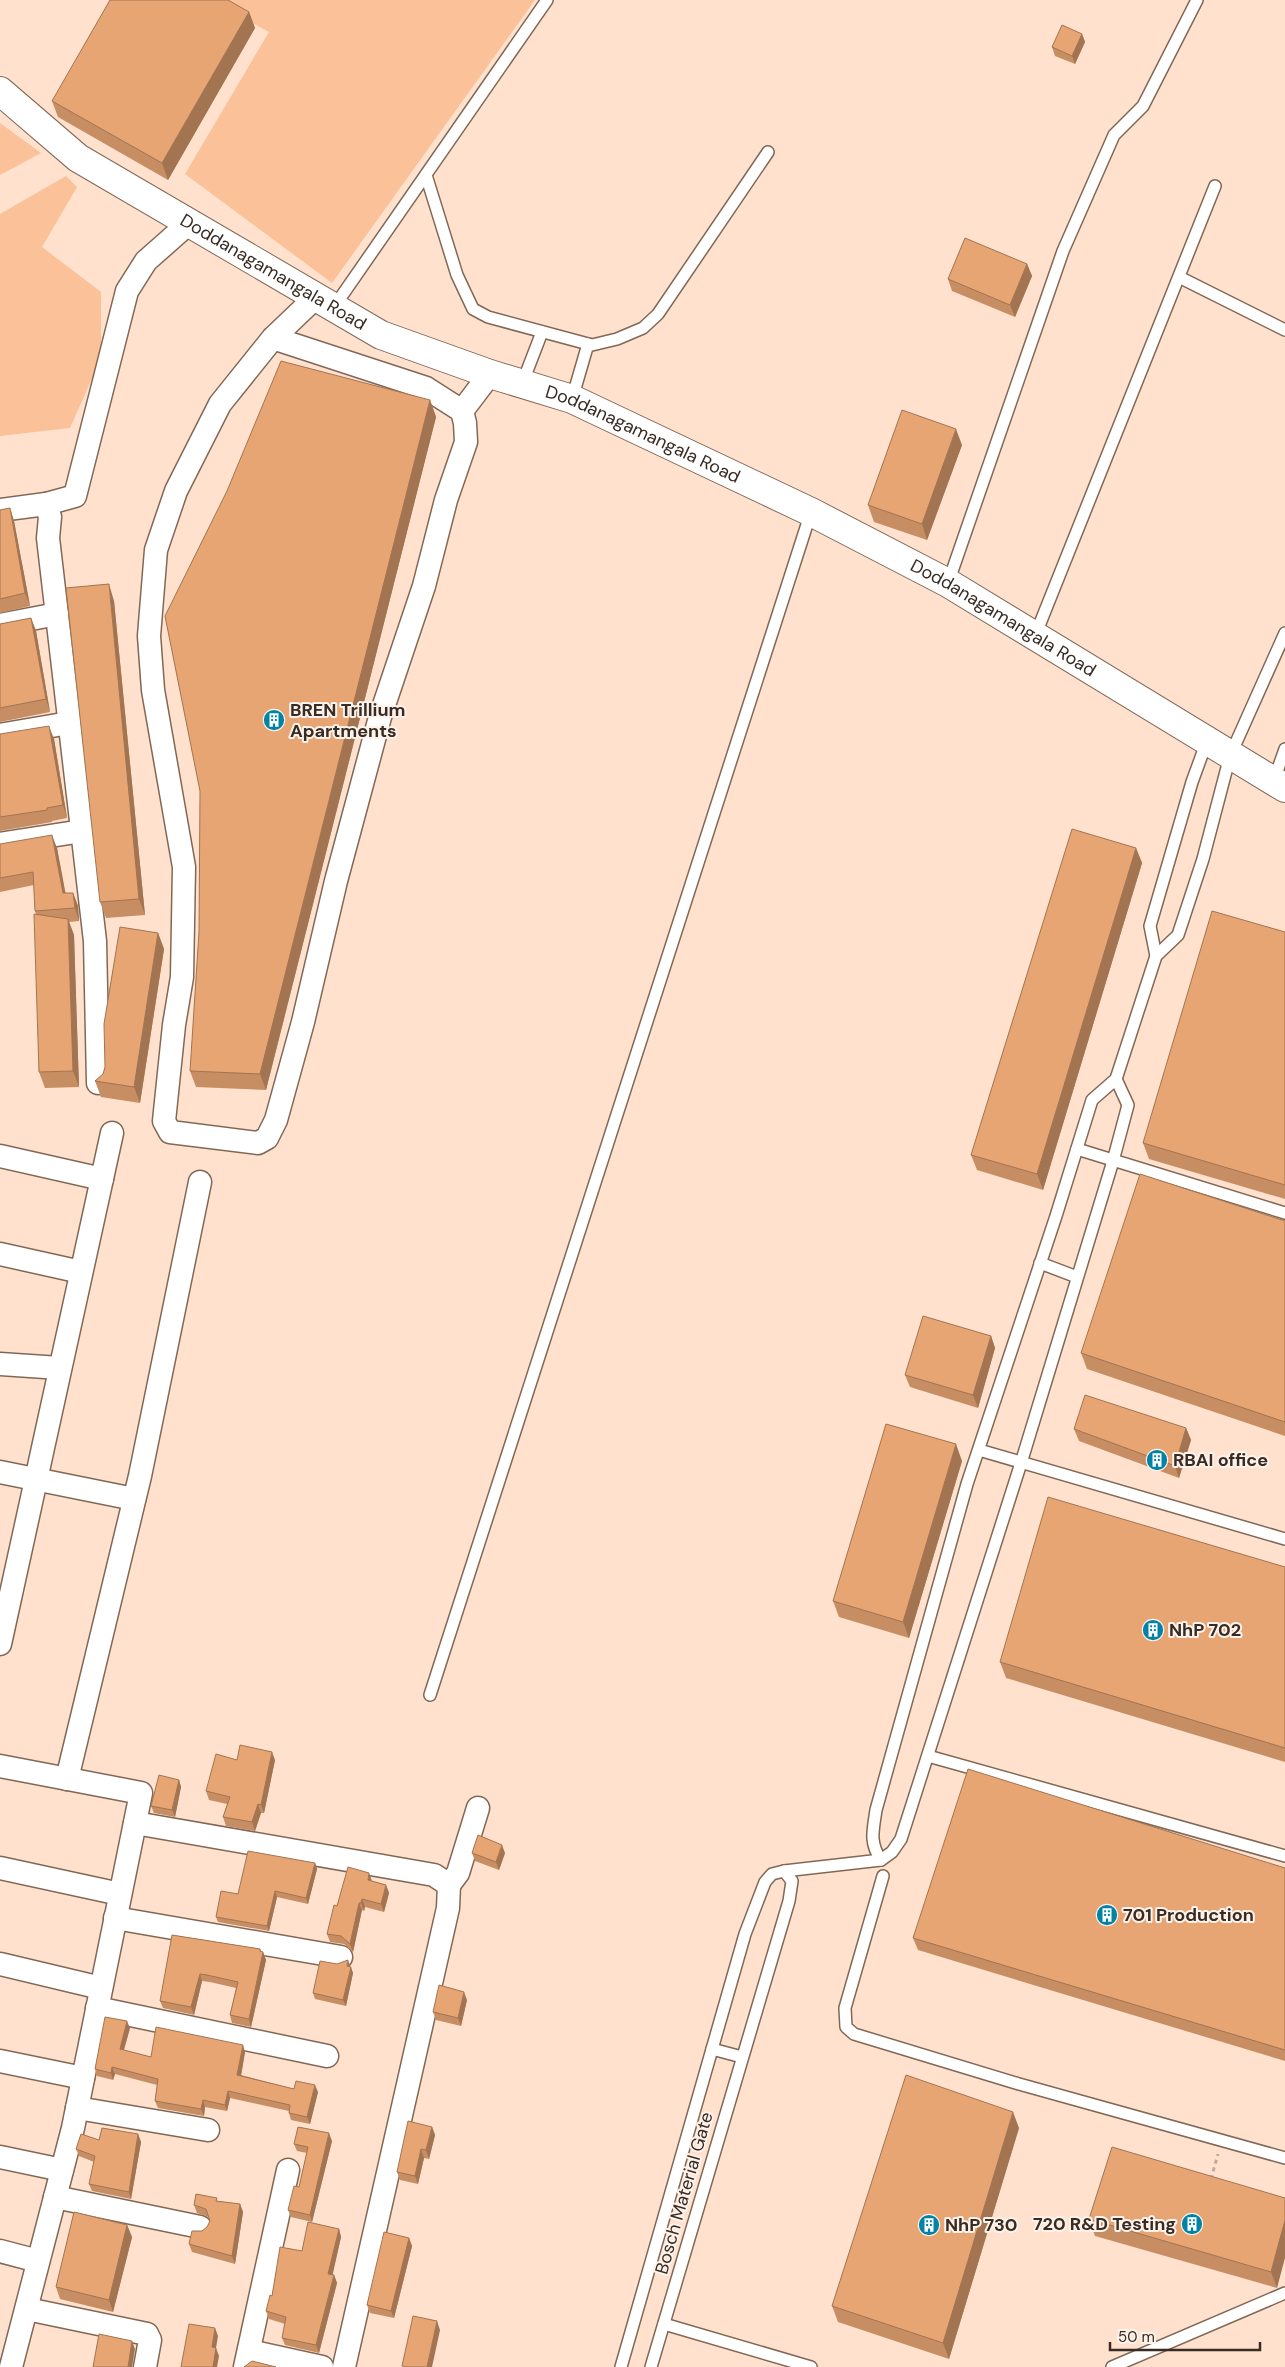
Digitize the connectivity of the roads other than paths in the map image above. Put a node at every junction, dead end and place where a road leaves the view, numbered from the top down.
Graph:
1 (547, 0) edge
2 (1197, 0) edge
3 (0, 91) edge
4 (768, 152) dead end
5 (426, 175) junction
6 (1215, 186) dead end
7 (189, 223) junction
8 (1179, 277) junction
9 (325, 302) junction
10 (1285, 330) edge
11 (542, 332) junction
12 (273, 338) junction
13 (588, 344) junction
14 (490, 374) junction
15 (522, 384) junction
16 (572, 399) junction
17 (462, 411) junction
18 (46, 504) junction
19 (0, 510) edge
20 (811, 512) junction
21 (948, 583) junction
22 (57, 614) junction
23 (0, 625) edge
24 (1285, 633) edge
25 (1035, 636) junction
26 (70, 723) junction
27 (0, 736) edge
28 (1207, 741) junction
29 (1285, 749) edge
30 (1230, 756) junction
31 (1279, 785) edge
32 (82, 831) junction
33 (0, 844) edge
34 (1156, 956) junction
35 (1116, 1079) junction
36 (98, 1084) dead end
37 (112, 1133) dead end
38 (1077, 1149) junction
39 (0, 1156) edge
40 (1113, 1161) junction
41 (102, 1179) junction
42 (200, 1182) dead end
43 (1285, 1213) edge
44 (0, 1254) edge
45 (1040, 1263) junction
46 (81, 1272) junction
47 (1077, 1277) junction
48 (0, 1364) edge
49 (60, 1368) junction
50 (979, 1450) junction
51 (1021, 1463) junction
52 (0, 1472) edge
53 (35, 1480) junction
54 (134, 1499) junction
55 (1285, 1539) edge
56 (0, 1644) edge
57 (430, 1695) dead end
58 (928, 1756) junction
59 (0, 1766) edge
60 (67, 1780) junction
61 (478, 1808) dead end
62 (135, 1823) junction
63 (1285, 1856) edge
64 (881, 1860) junction
65 (0, 1868) edge
66 (784, 1871) junction
67 (883, 1876) dead end
68 (449, 1885) junction
69 (120, 1894) junction
70 (115, 1918) junction
71 (341, 1957) dead end
72 (0, 1964) edge
73 (99, 1998) junction
74 (712, 2049) junction
75 (327, 2056) dead end
76 (742, 2057) junction
77 (0, 2061) edge
78 (83, 2078) junction
79 (77, 2108) junction
80 (208, 2130) dead end
81 (0, 2157) edge
82 (1285, 2158) edge
83 (62, 2170) junction
84 (288, 2170) dead end
85 (55, 2196) junction
86 (200, 2228) dead end
87 (0, 2251) edge
88 (38, 2261) junction
89 (1285, 2293) edge
90 (26, 2308) junction
91 (664, 2324) junction
92 (9, 2355) edge
93 (247, 2359) edge
94 (145, 2367) edge
95 (322, 2367) edge
96 (344, 2367) edge
97 (621, 2367) edge
98 (652, 2367) edge
99 (811, 2367) edge
100 (1112, 2367) edge

1 - 5 lane
2 - 21 lane
3 - 7 street, Doddanagamangala Road
4 - 13 lane
5 - 9 lane
5 - 11 lane
6 - 8 lane
7 - 9 street, Doddanagamangala Road
7 - 18 street
8 - 10 lane
8 - 25 lane
9 - 12 street
9 - 14 street, Doddanagamangala Road
11 - 13 lane
11 - 15 lane
12 - 17 street
12 - 17 street
13 - 16 lane
14 - 15 street, Doddanagamangala Road
14 - 17 street
15 - 16 street, Doddanagamangala Road
16 - 20 street, Doddanagamangala Road
18 - 19 street
18 - 22 street
20 - 21 street, Doddanagamangala Road
20 - 57 lane
21 - 25 street, Doddanagamangala Road
22 - 23 street
22 - 26 street
24 - 30 lane
25 - 28 street, Doddanagamangala Road
26 - 27 street
26 - 32 street
28 - 30 street, Doddanagamangala Road
28 - 34 lane
29 - 31 lane
30 - 31 street, Doddanagamangala Road
30 - 34 lane
32 - 33 street
32 - 36 street
34 - 35 lane
35 - 38 lane
35 - 40 lane
37 - 41 street
38 - 40 lane
38 - 45 lane
39 - 41 street
40 - 43 lane
40 - 47 lane
41 - 46 street
42 - 54 street
44 - 46 street
45 - 47 lane
45 - 50 lane
46 - 49 street
47 - 51 lane
48 - 49 street
49 - 53 street
50 - 51 lane
50 - 64 lane
51 - 55 lane
51 - 58 lane
52 - 53 street
53 - 54 street
53 - 56 street
54 - 60 street
58 - 63 lane
58 - 64 lane
59 - 60 street
60 - 62 street
61 - 68 street
62 - 68 street
62 - 69 street
64 - 66 lane
65 - 69 street
66 - 74 lane
66 - 76 lane, Bosch Material Gate
67 - 82 lane
68 - 96 street
69 - 70 street
70 - 71 street
70 - 73 street
72 - 73 street
73 - 75 street
73 - 78 street
74 - 76 lane
74 - 97 lane
76 - 91 lane, Bosch Material Gate
77 - 78 street
78 - 79 street
79 - 80 street
79 - 83 street
81 - 83 street
83 - 85 street
84 - 93 street
85 - 86 street
85 - 88 street
87 - 88 street
88 - 90 street
89 - 100 lane
90 - 92 street
90 - 94 street
91 - 98 lane, Bosch Material Gate
91 - 99 lane
93 - 95 street

